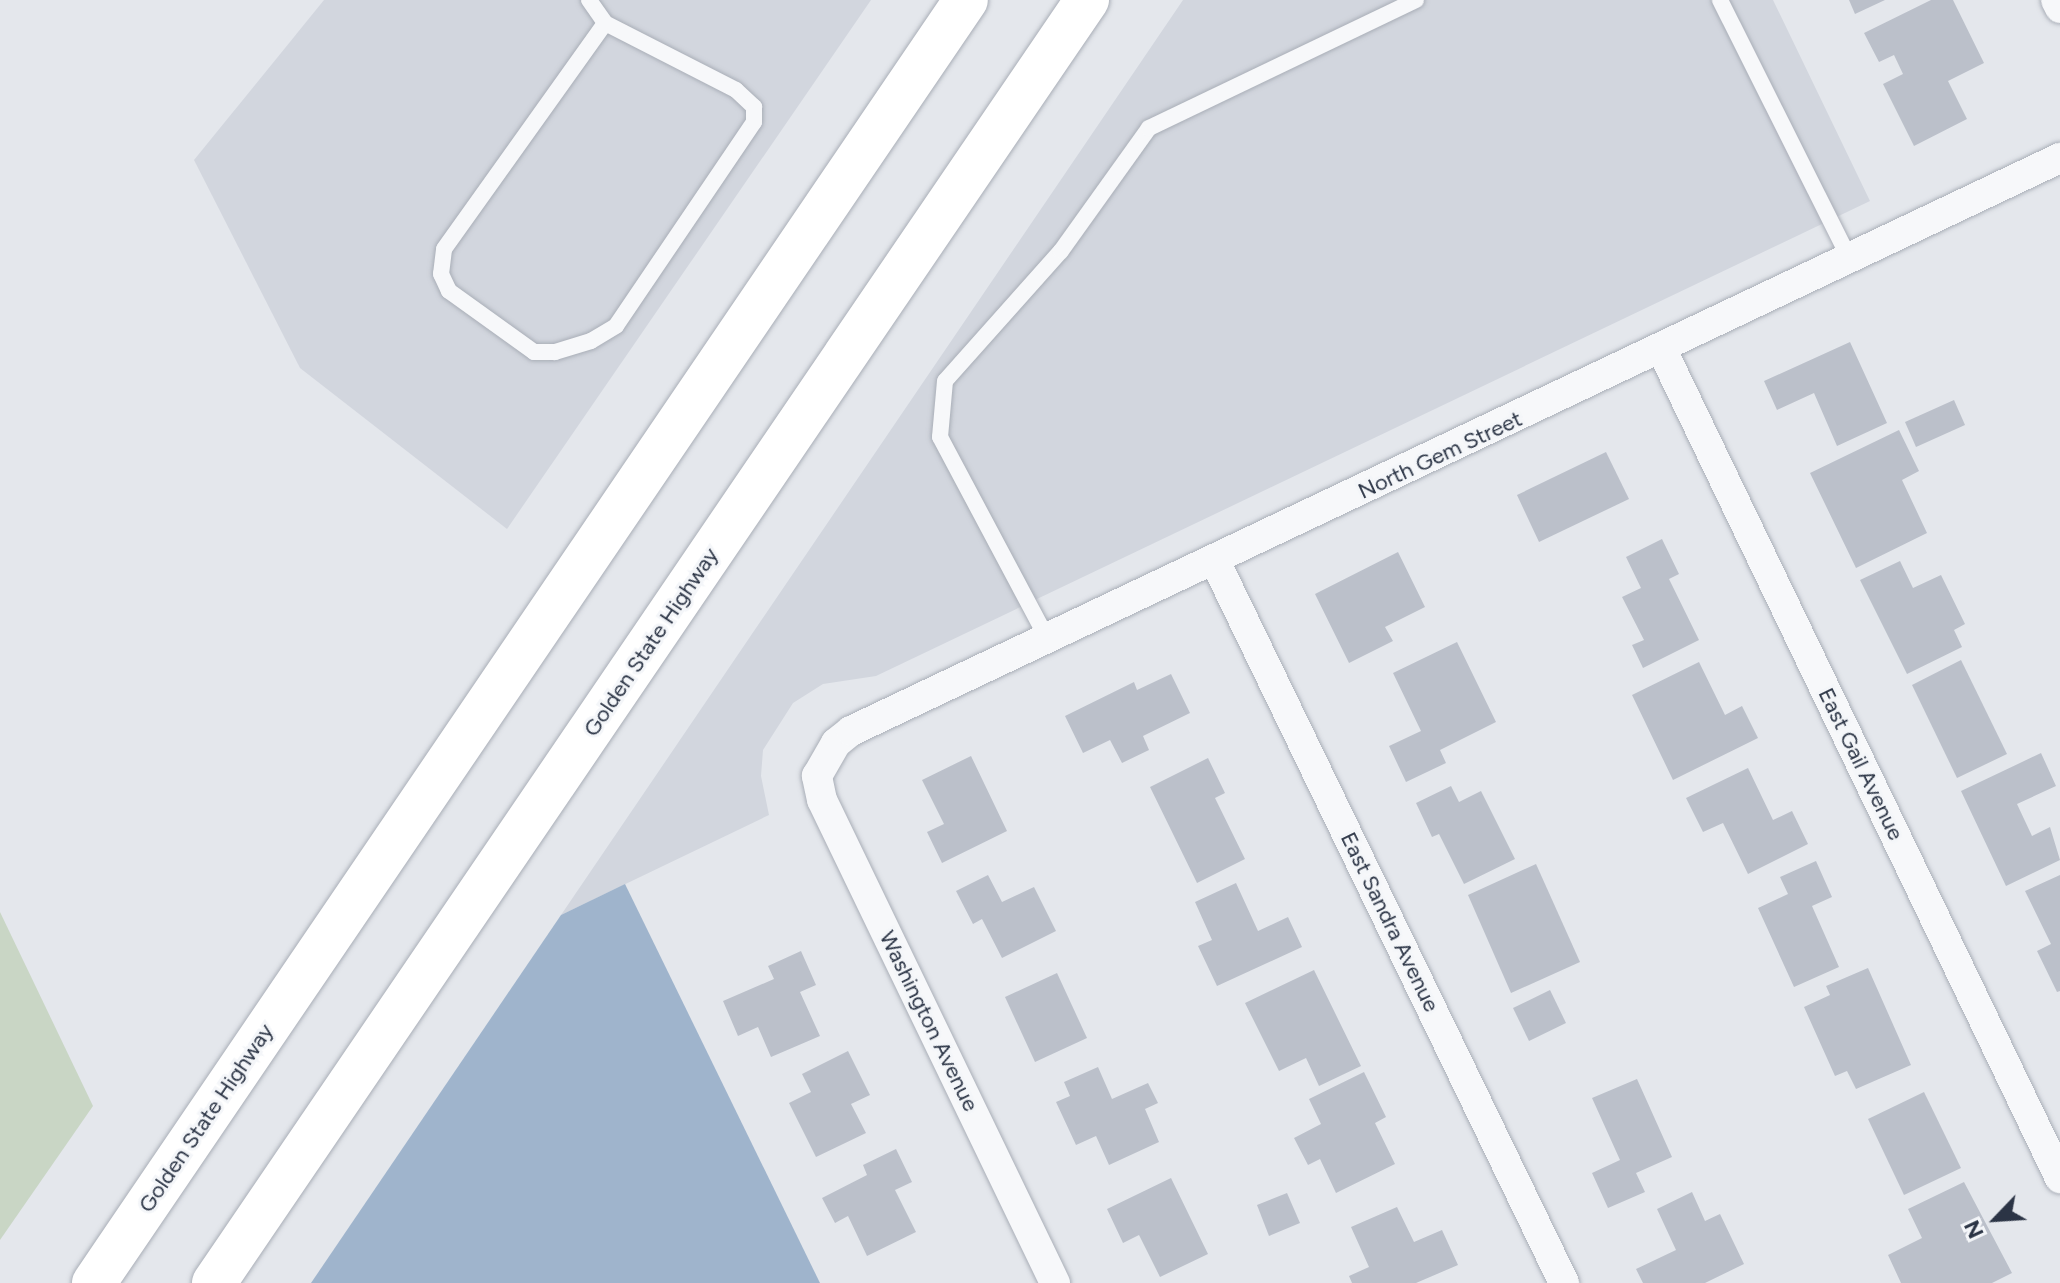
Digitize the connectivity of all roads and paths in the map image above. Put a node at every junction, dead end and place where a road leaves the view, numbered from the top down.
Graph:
1 (589, 0) edge
2 (966, 0) edge
3 (1087, 0) edge
4 (1416, 0) edge
5 (1720, 0) edge
6 (2056, 0) edge
7 (2060, 8) edge
8 (605, 23) junction
9 (2060, 158) edge
10 (1850, 260) junction
11 (1662, 350) junction
12 (1215, 561) junction
13 (1048, 640) junction
14 (824, 757) joint
15 (2060, 1178) edge
16 (94, 1283) edge
17 (214, 1283) edge
18 (1055, 1283) edge
19 (1564, 1283) edge

1 - 8 lane
2 - 16 highway, Golden State Highway
3 - 17 highway, Golden State Highway
4 - 13 lane
5 - 10 lane
6 - 7 street
8 - 8 lane
9 - 10 street, North Gem Street
10 - 11 street, North Gem Street
11 - 12 street, North Gem Street
11 - 15 street, East Gail Avenue
12 - 13 street, North Gem Street
12 - 19 street, East Sandra Avenue
13 - 14 street, North Gem Street
14 - 18 street, Washington Avenue

